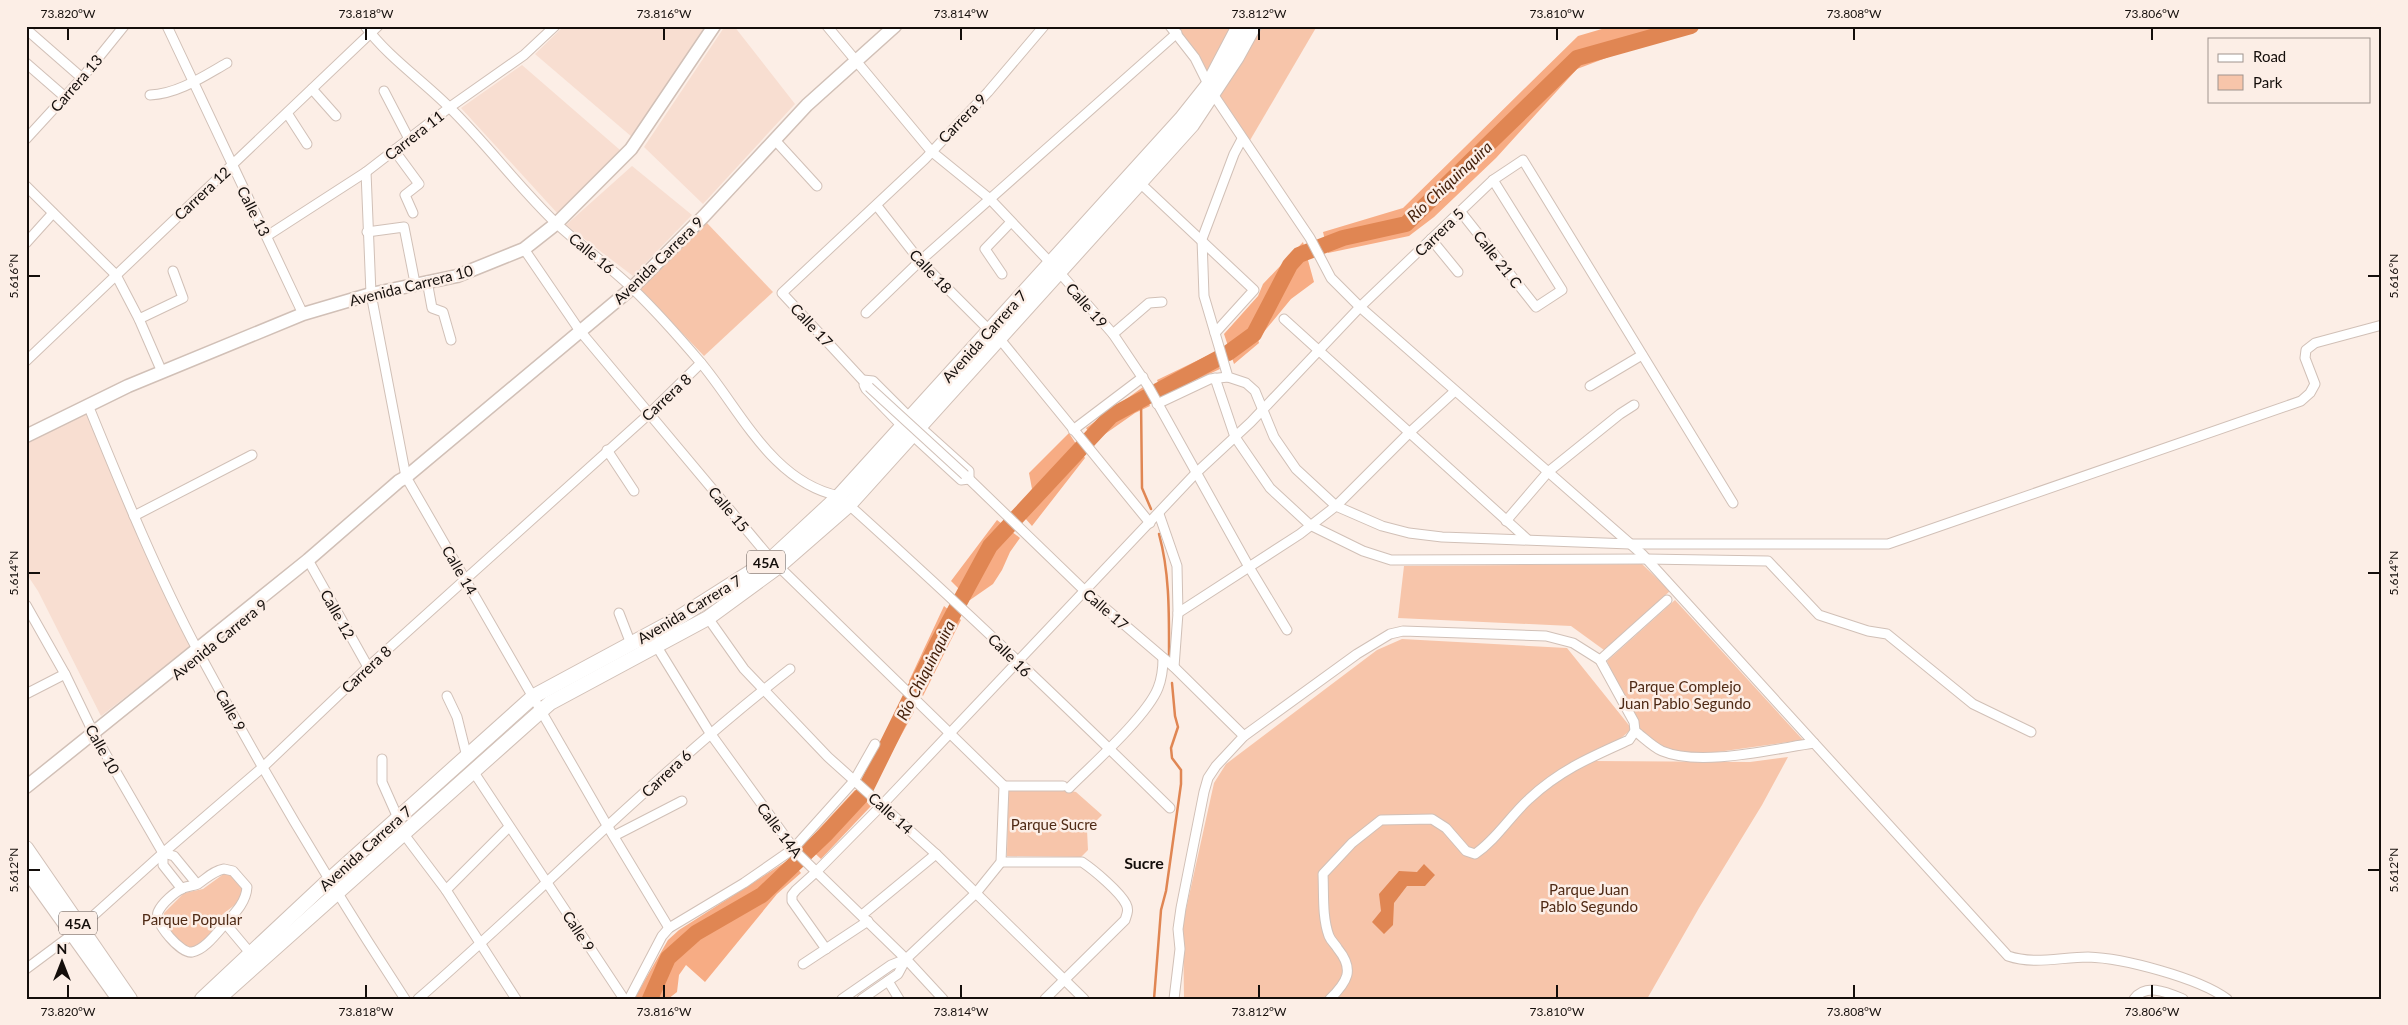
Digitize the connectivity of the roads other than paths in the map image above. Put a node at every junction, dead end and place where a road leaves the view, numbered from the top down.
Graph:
1 (124, 26) edge
2 (167, 26) edge
3 (378, 26) edge
4 (555, 26) edge
5 (714, 26) edge
6 (827, 26) edge
7 (895, 26) edge
8 (1044, 26) edge
9 (1239, 26) edge
10 (1254, 26) edge
11 (1174, 29) edge
12 (26, 30) edge
13 (368, 30) edge
14 (26, 63) edge
15 (227, 63) dead end
16 (856, 63) junction
17 (82, 78) junction
18 (192, 82) junction
19 (312, 89) junction
20 (1210, 90) junction
21 (384, 91) dead end
22 (150, 95) dead end
23 (65, 97) junction
24 (450, 107) junction
25 (287, 113) junction
26 (336, 116) dead end
27 (774, 138) junction
28 (26, 139) edge
29 (409, 139) junction
30 (1242, 139) junction
31 (307, 144) dead end
32 (394, 150) junction
33 (931, 150) junction
34 (231, 165) junction
35 (366, 172) junction
36 (1493, 180) junction
37 (1140, 183) junction
38 (26, 186) edge
39 (817, 186) dead end
40 (990, 199) junction
41 (877, 206) junction
42 (1460, 212) junction
43 (54, 213) junction
44 (413, 213) dead end
45 (1011, 222) junction
46 (557, 224) junction
47 (367, 232) junction
48 (267, 236) junction
49 (1202, 239) junction
50 (1431, 239) junction
51 (26, 243) edge
52 (524, 249) junction
53 (920, 261) junction
54 (1050, 263) junction
55 (173, 271) dead end
56 (1458, 272) dead end
57 (1060, 273) junction
58 (1002, 274) dead end
59 (116, 275) junction
60 (421, 282) junction
61 (632, 288) junction
62 (371, 294) junction
63 (1162, 302) dead end
64 (1360, 307) junction
65 (866, 313) dead end
66 (303, 314) junction
67 (140, 319) junction
68 (1284, 319) dead end
69 (2382, 325) edge
70 (580, 331) junction
71 (1215, 333) junction
72 (1113, 334) junction
73 (994, 335) junction
74 (451, 340) dead end
75 (1318, 351) junction
76 (1642, 355) junction
77 (26, 360) edge
78 (701, 363) junction
79 (162, 372) junction
80 (1142, 377) junction
81 (1228, 377) junction
82 (1215, 378) junction
83 (866, 383) junction
84 (1590, 386) dead end
85 (1455, 391) junction
86 (1156, 401) junction
87 (1634, 405) dead end
88 (88, 406) junction
89 (1262, 411) junction
90 (649, 414) junction
91 (911, 426) junction
92 (1076, 433) junction
93 (1409, 433) junction
94 (26, 436) edge
95 (1235, 437) junction
96 (607, 450) junction
97 (252, 455) dead end
98 (1548, 472) junction
99 (1196, 473) junction
100 (967, 477) junction
101 (406, 478) junction
102 (634, 492) dead end
103 (844, 500) junction
104 (1733, 503) dead end
105 (1336, 506) junction
106 (1159, 514) junction
107 (134, 516) junction
108 (1506, 521) junction
109 (1150, 523) junction
110 (1310, 525) junction
111 (1526, 539) junction
112 (1630, 544) junction
113 (1646, 559) junction
114 (775, 562) junction
115 (309, 563) junction
116 (1249, 567) junction
117 (465, 579) junction
118 (1085, 590) junction
119 (1667, 600) dead end
120 (28, 611) edge
121 (619, 613) dead end
122 (1178, 613) junction
123 (708, 618) junction
124 (1287, 630) dead end
125 (653, 640) junction
126 (631, 644) junction
127 (198, 652) junction
128 (1163, 658) junction
129 (1600, 660) junction
130 (1017, 663) junction
131 (368, 667) junction
132 (1174, 668) junction
133 (790, 669) dead end
134 (65, 674) junction
135 (764, 689) junction
136 (26, 694) edge
137 (447, 696) dead end
138 (534, 696) junction
139 (542, 710) junction
140 (1635, 731) junction
141 (950, 732) junction
142 (2031, 732) dead end
143 (710, 733) junction
144 (95, 736) junction
145 (1244, 736) junction
146 (1814, 743) junction
147 (875, 744) dead end
148 (1108, 748) junction
149 (467, 757) junction
150 (382, 759) dead end
151 (264, 768) junction
152 (473, 771) junction
153 (857, 784) junction
154 (1004, 786) junction
155 (26, 787) edge
156 (26, 796) edge
157 (682, 801) dead end
158 (882, 805) junction
159 (1170, 808) dead end
160 (398, 818) junction
161 (509, 827) junction
162 (608, 827) junction
163 (403, 833) junction
164 (614, 836) junction
165 (26, 848) edge
166 (795, 851) junction
167 (163, 853) junction
168 (936, 854) junction
169 (1001, 862) junction
170 (26, 869) edge
171 (816, 872) junction
172 (329, 880) junction
173 (548, 883) junction
174 (197, 884) junction
175 (182, 889) junction
176 (446, 890) junction
177 (336, 893) junction
178 (976, 893) junction
179 (865, 918) junction
180 (225, 923) junction
181 (670, 928) junction
182 (77, 930) junction
183 (482, 943) junction
184 (826, 949) junction
185 (251, 954) junction
186 (906, 959) junction
187 (802, 964) dead end
188 (26, 969) edge
189 (1064, 979) junction
190 (888, 981) junction
191 (1175, 996) edge
192 (119, 999) edge
193 (130, 999) edge
194 (202, 999) edge
195 (218, 999) edge
196 (405, 999) edge
197 (418, 999) edge
198 (516, 999) edge
199 (624, 999) edge
200 (629, 999) edge
201 (842, 999) edge
202 (862, 999) edge
203 (899, 999) edge
204 (943, 999) edge
205 (1045, 999) edge
206 (1084, 999) edge
207 (1330, 999) edge
208 (2134, 999) edge
209 (2183, 999) edge
210 (2227, 999) edge

1 - 17 street, Carrera 13
2 - 18 street, Calle 13
3 - 13 street, Carrera 12
4 - 24 street, Carrera 11
5 - 46 street, Avenida Carrera 10
6 - 16 street, Calle 19
7 - 16 street, Avenida Carrera 9
8 - 33 street, Carrera 9
9 - 20 main road, Avenida Carrera 7 / 45A
10 - 20 main road, Avenida Carrera 7 / 45A
11 - 20 street
11 - 40 street
12 - 17 street
13 - 19 street, Carrera 12
13 - 24 street, Calle 16
14 - 23 street
15 - 18 street
16 - 27 street, Avenida Carrera 9
16 - 33 street, Calle 19
17 - 23 street, Carrera 13
18 - 22 street
18 - 34 street, Calle 13
19 - 25 street, Carrera 12
19 - 26 street
20 - 30 street
20 - 37 main road, Avenida Carrera 7 / 45A
20 - 54 main road, Avenida Carrera 7 / 45A
21 - 29 street
23 - 28 street, Carrera 13
24 - 29 street, Carrera 11
24 - 46 street, Calle 16
25 - 31 street
25 - 34 street, Carrera 12
27 - 39 street
27 - 61 street, Avenida Carrera 9
29 - 32 street, Carrera 11
30 - 49 street
30 - 64 street
32 - 35 street, Carrera 11
32 - 44 street
33 - 40 street, Calle 19
33 - 41 street, Carrera 9
34 - 48 street, Calle 13
34 - 59 street, Carrera 12
35 - 47 street, Calle 14
35 - 48 street, Carrera 11
36 - 42 street, Carrera 5
36 - 42 street, Calle 21 C
36 - 76 street, Carrera 5
37 - 49 street
37 - 57 main road, Avenida Carrera 7 / 45A
38 - 43 street
40 - 45 street, Calle 19
40 - 53 street
41 - 53 street, Calle 18
41 - 83 street, Calle 17
42 - 50 street, Carrera 5
43 - 51 street
43 - 59 street
45 - 54 street, Calle 19
45 - 58 street
46 - 52 street, Avenida Carrera 10
46 - 61 street, Calle 16
47 - 60 street
47 - 62 street, Calle 14
48 - 66 street, Calle 13
49 - 71 street
49 - 71 street
50 - 56 street
50 - 64 street, Carrera 5
52 - 60 street, Avenida Carrera 10
52 - 70 street, Calle 15
53 - 65 street
53 - 73 street, Calle 18
54 - 57 street, Calle 19
54 - 73 main road, Avenida Carrera 7 / 45A
55 - 67 street
57 - 72 street, Calle 19
57 - 73 main road, Avenida Carrera 7 / 45A
59 - 67 street
59 - 77 street, Carrera 12
60 - 62 street, Avenida Carrera 10
60 - 74 street
61 - 70 street, Avenida Carrera 9
61 - 78 street, Calle 16
62 - 66 street, Avenida Carrera 10
62 - 101 street, Calle 14
63 - 72 street
64 - 75 street, Carrera 5
64 - 85 street
66 - 79 street, Avenida Carrera 10
67 - 79 street
68 - 75 street
69 - 112 street
70 - 90 street, Calle 15
70 - 101 street, Avenida Carrera 9
71 - 81 street
72 - 80 street, Calle 19
73 - 91 main road, Avenida Carrera 7 / 45A
73 - 92 street, Calle 18
75 - 89 street, Carrera 5
75 - 93 street
76 - 84 street
76 - 104 street
78 - 90 street, Carrera 8
78 - 103 street, Calle 16
79 - 88 street, Avenida Carrera 10
80 - 86 street, Calle 19
80 - 92 street
81 - 82 street
81 - 89 street
82 - 86 street
82 - 95 street
83 - 91 street, Calle 17
83 - 100 street, Calle 17, bridge
85 - 93 street
85 - 98 street
86 - 99 street, Calle 19
87 - 98 street
88 - 94 street, Avenida Carrera 10
88 - 107 street, Calle 9
89 - 95 street, Carrera 5
89 - 105 street
90 - 96 street, Carrera 8
90 - 114 street, Calle 15
91 - 100 street, Calle 17
91 - 103 main road, Avenida Carrera 7 / 45A
92 - 109 street, Calle 18
93 - 105 street
93 - 108 street
95 - 99 street, Carrera 5
95 - 110 street
96 - 102 street
96 - 117 street, Carrera 8
97 - 107 street
98 - 108 street
98 - 112 street
99 - 106 street, Carrera 5
99 - 116 street, Calle 19
100 - 118 street, Calle 17
101 - 115 street, Avenida Carrera 9
101 - 117 street, Calle 14
103 - 114 main road, Avenida Carrera 7 / 45A
103 - 130 street, Calle 16
105 - 110 street
105 - 111 street
106 - 109 street, Carrera 5
106 - 122 street
107 - 127 street, Calle 9
108 - 111 street
109 - 118 street, Carrera 5
110 - 113 street
110 - 116 street
111 - 112 street
112 - 113 street
113 - 142 street
113 - 146 street
114 - 123 main road, Avenida Carrera 7 / 45A
114 - 125 main road, Avenida Carrera 7 / 45A
114 - 141 street, Calle 15
115 - 127 street, Avenida Carrera 9
115 - 131 street, Calle 12
116 - 122 street
116 - 124 street, Calle 19
117 - 131 street, Carrera 8
117 - 138 street, Calle 14
118 - 128 street, Calle 17
118 - 130 street, Carrera 5
119 - 129 street
120 - 134 street, Calle 10
121 - 126 street
122 - 132 street
123 - 125 main road, Avenida Carrera 7 / 45A
123 - 135 street, Calle 14
125 - 126 main road, Avenida Carrera 7 / 45A
125 - 139 main road, Avenida Carrera 7 / 45A
125 - 143 street, Calle 14A
126 - 138 main road, Avenida Carrera 7 / 45A
127 - 144 street, Avenida Carrera 9
127 - 151 street, Calle 9
128 - 132 street, Calle 17
128 - 148 street
129 - 140 street
129 - 145 street
130 - 141 street, Carrera 5
130 - 148 street, Calle 16
131 - 151 street, Carrera 8
132 - 145 street, Calle 17
133 - 135 street, Carrera 6
134 - 136 street
134 - 144 street, Calle 10
135 - 143 street, Carrera 6
135 - 153 street, Calle 14
137 - 149 street
138 - 139 street, Calle 14
138 - 149 main road, Avenida Carrera 7 / 45A
139 - 152 main road, Avenida Carrera 7 / 45A
139 - 162 street, Calle 14
140 - 146 street
140 - 207 street
141 - 154 street, Calle 15
141 - 158 street, Carrera 5
143 - 162 street, Carrera 6
143 - 166 street, Calle 14A
144 - 155 street, Avenida Carrera 9
144 - 156 street, Avenida Carrera 9
144 - 167 street, Calle 10
145 - 191 street
146 - 210 street
147 - 153 street
148 - 154 street
148 - 159 street, Calle 16
149 - 160 main road, Avenida Carrera 7 / 45A
150 - 160 street
151 - 167 street, Carrera 8
151 - 172 street, Calle 9
152 - 161 street, Calle 9
152 - 163 main road, Avenida Carrera 7 / 45A
153 - 158 street, Calle 14
153 - 166 street
154 - 169 street
157 - 164 street
158 - 168 street, Calle 14
158 - 171 street, Carrera 5
160 - 172 main road, Avenida Carrera 7 / 45A
161 - 173 street, Calle 9
161 - 176 street
162 - 164 street, Calle 14
162 - 173 street, Carrera 6
163 - 176 street
163 - 177 main road, Avenida Carrera 7 / 45A
164 - 181 street, Calle 14
165 - 182 main road, 45A
166 - 171 street, Calle 14A
166 - 181 street
167 - 174 street
167 - 175 street, Calle 10
167 - 182 street, Carrera 8
168 - 178 street, Calle 14
168 - 179 street
169 - 178 street
169 - 189 street
170 - 182 main road, 45A
171 - 179 street, Calle 14A
171 - 184 street, Carrera 5
172 - 177 street, Calle 9
172 - 185 main road, Avenida Carrera 7 / 45A
173 - 183 street
173 - 199 street, Calle 9
174 - 175 street
174 - 180 street
175 - 180 street
176 - 183 street
177 - 195 main road, Avenida Carrera 7 / 45A
177 - 196 street, Calle 9
178 - 186 street
178 - 189 street, Calle 14
179 - 184 street
179 - 186 street, Calle 14A
180 - 185 street
181 - 200 street
182 - 188 street, Carrera 8
182 - 192 main road, 45A
182 - 193 main road, 45A
183 - 197 street
183 - 198 street
184 - 187 street
185 - 194 main road, Avenida Carrera 7 / 45A
186 - 190 street
186 - 201 street
186 - 204 street, Calle 14A
189 - 205 street
189 - 206 street, Calle 14
190 - 202 street
190 - 203 street
208 - 209 street

